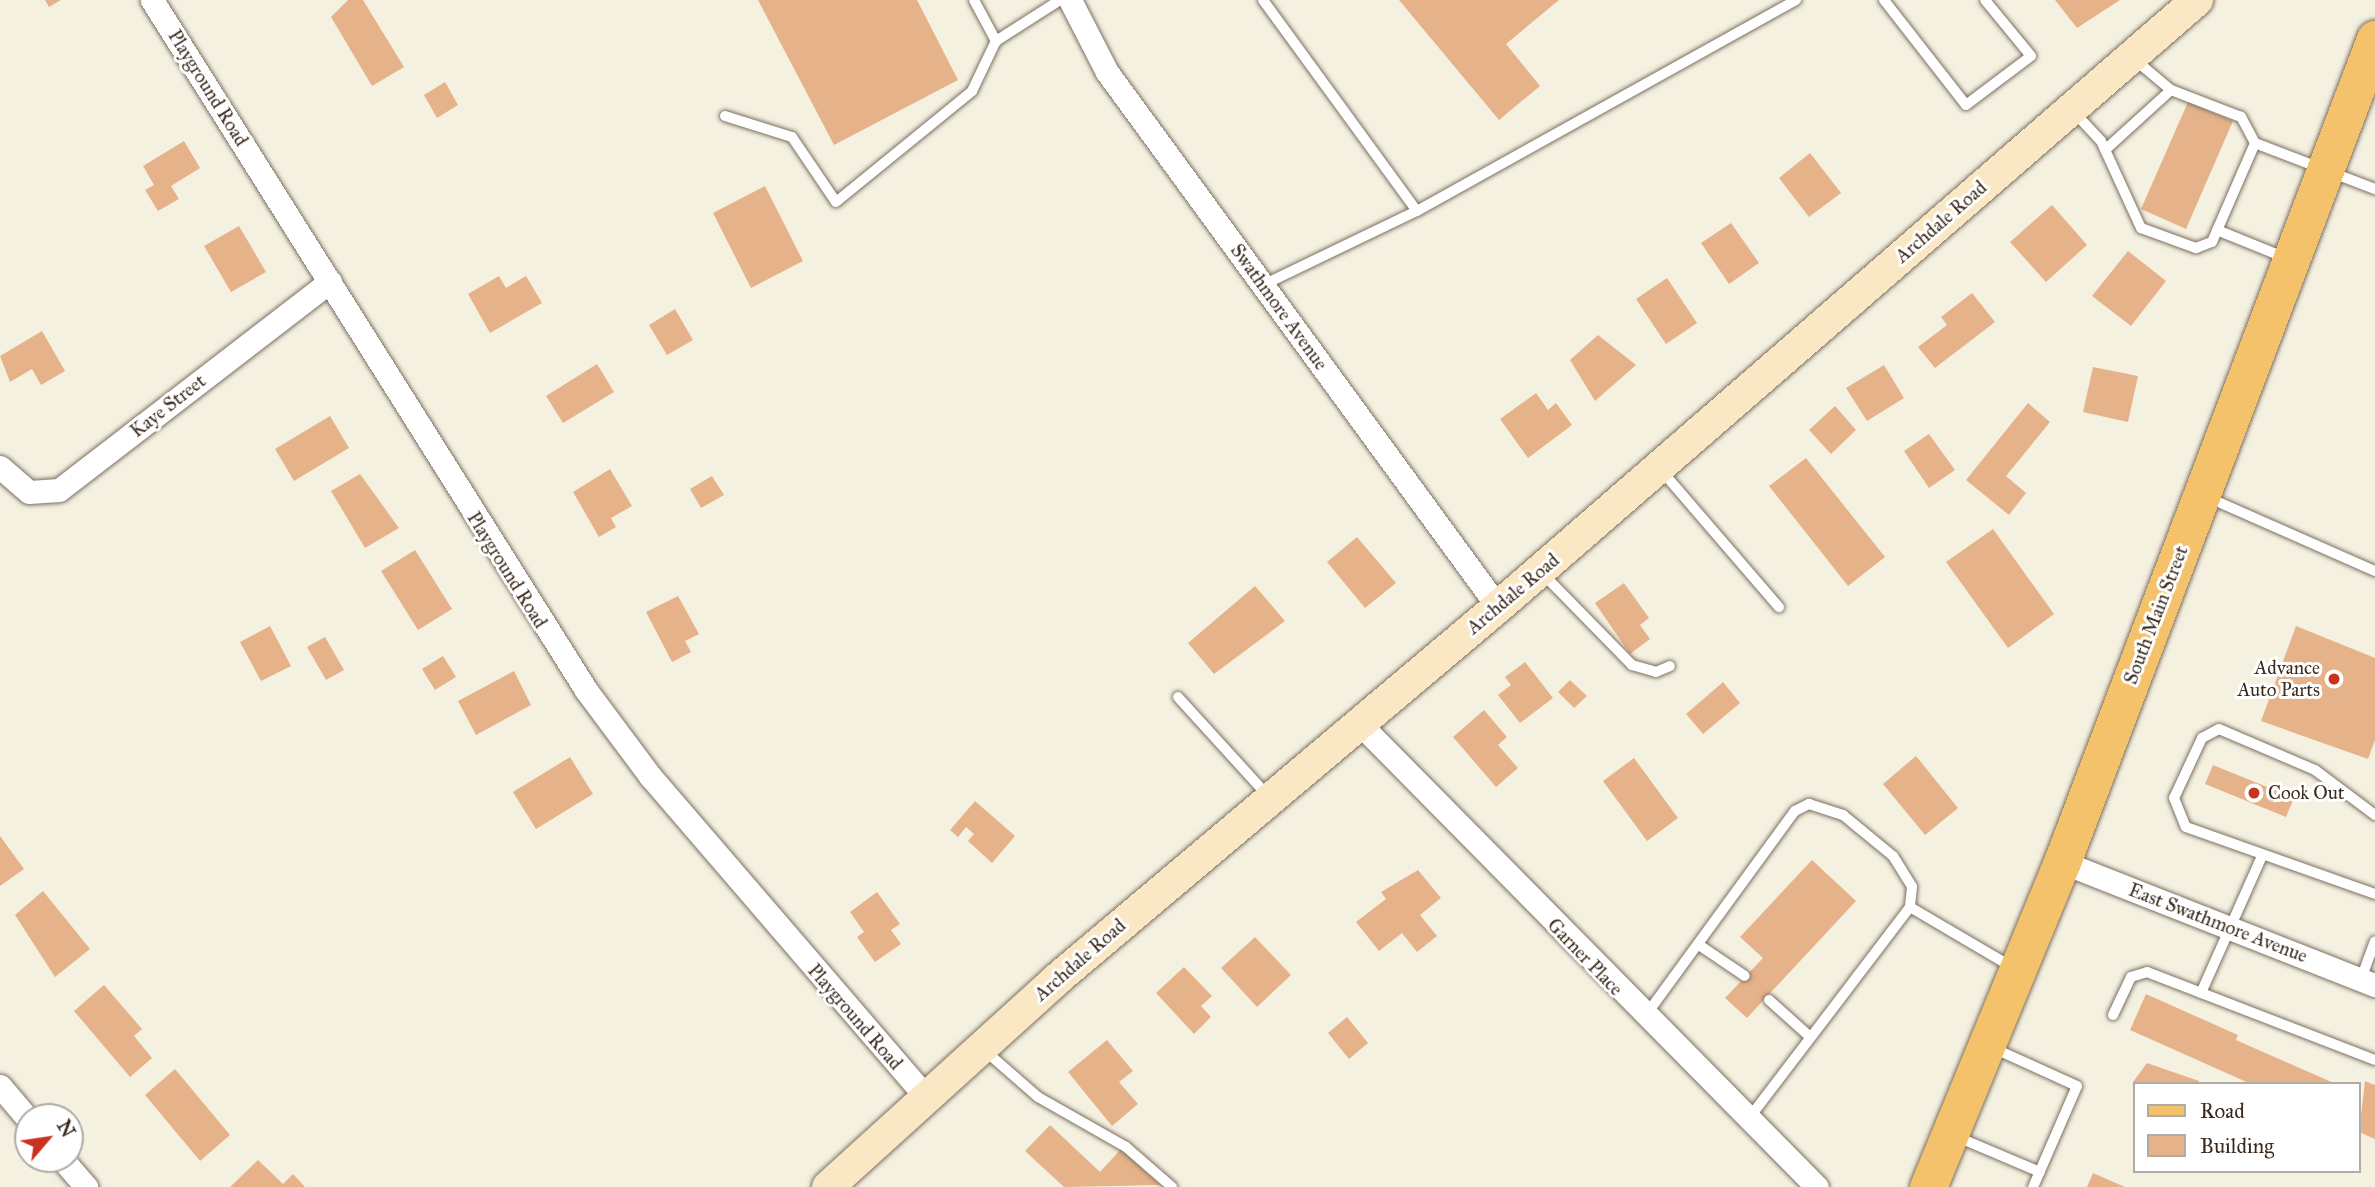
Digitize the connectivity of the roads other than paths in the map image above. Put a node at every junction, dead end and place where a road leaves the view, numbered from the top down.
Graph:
1 (152, 0) edge
2 (974, 0) edge
3 (1060, 0) edge
4 (1070, 0) edge
5 (1263, 0) edge
6 (1796, 0) edge
7 (1884, 0) edge
8 (1985, 0) edge
9 (2195, 1) edge
10 (2375, 39) edge
11 (996, 41) junction
12 (2132, 57) junction
13 (2171, 90) junction
14 (2071, 110) junction
15 (725, 116) dead end
16 (2255, 143) junction
17 (2105, 150) junction
18 (2325, 171) junction
19 (2375, 189) edge
20 (1417, 212) junction
21 (2217, 230) junction
22 (2291, 260) junction
23 (330, 281) junction
24 (1263, 285) junction
25 (0, 467) edge
26 (1659, 468) junction
27 (2202, 495) junction
28 (2375, 570) edge
29 (1540, 571) junction
30 (1498, 607) junction
31 (1779, 607) dead end
32 (1670, 666) dead end
33 (1178, 697) dead end
34 (1358, 722) junction
35 (1269, 798) junction
36 (2375, 815) edge
37 (2262, 858) junction
38 (2062, 862) junction
39 (2375, 894) edge
40 (1910, 907) junction
41 (2231, 928) junction
42 (2375, 941) edge
43 (1699, 945) junction
44 (2017, 970) junction
45 (1745, 976) dead end
46 (2368, 982) edge
47 (2201, 993) junction
48 (1769, 1000) dead end
49 (2113, 1015) dead end
50 (1644, 1018) junction
51 (1808, 1035) junction
52 (1986, 1045) junction
53 (981, 1047) junction
54 (2375, 1060) edge
55 (0, 1086) edge
56 (924, 1095) junction
57 (14, 1103) edge
58 (1747, 1121) junction
59 (1950, 1134) junction
60 (2040, 1172) junction
61 (74, 1173) edge
62 (86, 1187) edge
63 (828, 1187) edge
64 (1172, 1187) edge
65 (1817, 1187) edge
66 (1928, 1187) edge
67 (2033, 1187) edge

1 - 23 street, Playground Road
2 - 11 lane
3 - 11 lane
4 - 24 street, Swathmore Avenue
5 - 20 lane
6 - 20 lane
7 - 8 lane
9 - 12 main road, Archdale Road
10 - 18 main road, South Main Street
11 - 15 lane
12 - 13 lane
12 - 14 main road, Archdale Road
13 - 16 lane
13 - 17 lane
14 - 17 lane
14 - 26 main road, Archdale Road
16 - 18 lane
16 - 21 lane
17 - 21 lane
18 - 19 lane
18 - 22 main road, South Main Street
20 - 24 lane
21 - 22 lane
22 - 27 main road, South Main Street
23 - 25 street, Kaye Street
23 - 56 street, Playground Road
24 - 30 street, Swathmore Avenue
26 - 29 main road, Archdale Road
26 - 31 lane
27 - 28 lane
27 - 38 main road, South Main Street
29 - 30 main road, Archdale Road
29 - 32 lane
30 - 34 main road, Archdale Road
33 - 35 lane
34 - 35 main road, Archdale Road
34 - 50 street, Garner Place
35 - 53 main road, Archdale Road
36 - 37 lane
37 - 39 lane
37 - 41 lane
38 - 41 street, East Swathmore Avenue
38 - 44 main road, South Main Street
40 - 43 lane
40 - 44 lane
40 - 51 lane
41 - 46 street, East Swathmore Avenue
41 - 47 lane
42 - 46 lane
43 - 45 lane
43 - 50 lane
44 - 52 main road, South Main Street
47 - 49 lane
47 - 54 lane
48 - 51 lane
50 - 58 street, Garner Place
51 - 58 lane
52 - 59 main road, South Main Street
52 - 60 lane
53 - 56 main road, Archdale Road
53 - 64 lane
55 - 57 street
56 - 63 main road, Archdale Road
58 - 65 street, Garner Place
59 - 60 lane
59 - 66 main road, South Main Street
60 - 67 lane
61 - 62 street

